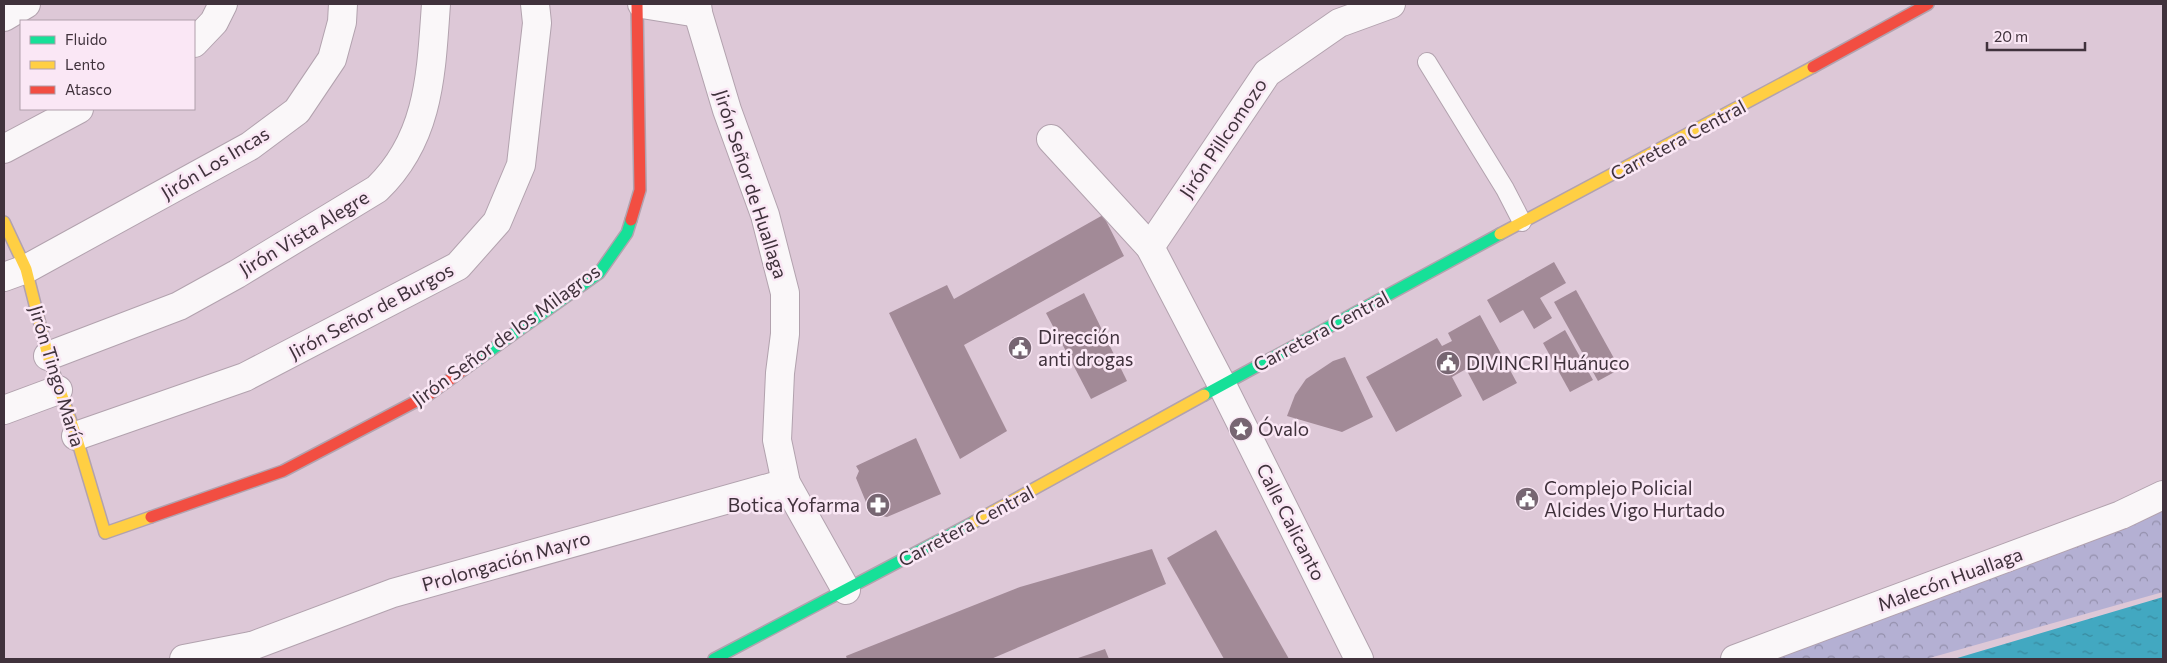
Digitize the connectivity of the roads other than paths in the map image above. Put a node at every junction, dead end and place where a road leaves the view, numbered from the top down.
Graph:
1 (26, 4) edge
2 (223, 4) edge
3 (342, 4) edge
4 (436, 4) edge
5 (535, 4) edge
6 (637, 4) edge
7 (642, 4) edge
8 (1391, 4) edge
9 (1928, 4) edge
10 (697, 8) edge
11 (4, 17) edge
12 (195, 42) edge
13 (1427, 62) dead end
14 (77, 110) edge
15 (1051, 139) dead end
16 (4, 149) edge
17 (4, 222) edge
18 (1522, 222) junction
19 (1150, 248) junction
20 (15, 273) edge
21 (48, 356) junction
22 (1222, 385) junction
23 (58, 390) junction
24 (4, 410) edge
25 (76, 436) junction
26 (786, 483) junction
27 (2163, 495) edge
28 (105, 533) joint
29 (846, 590) junction
30 (242, 653) edge
31 (184, 659) edge
32 (714, 659) edge
33 (1359, 659) edge
34 (1735, 659) edge

1 - 11 street
2 - 12 street
3 - 20 street, Jirón Los Incas
4 - 21 street, Jirón Vista Alegre
5 - 25 street, Jirón Señor de Burgos
6 - 28 main road, Jirón Señor de los Milagros
7 - 10 street
8 - 19 street, Jirón Pillcomozo
9 - 18 main road, Carretera Central
10 - 26 street, Jirón Señor de Huallaga
13 - 18 lane
14 - 16 street
15 - 19 street, Calle Calicanto
17 - 20 main road, Jirón Tingo María
18 - 22 main road, Carretera Central
19 - 22 street, Calle Calicanto
20 - 21 main road, Jirón Tingo María
21 - 23 main road, Jirón Tingo María
22 - 29 main road, Carretera Central
22 - 33 street, Calle Calicanto
23 - 24 street
23 - 25 main road, Jirón Tingo María
25 - 28 main road, Jirón Tingo María
26 - 29 street, Jirón Señor de Huallaga
26 - 30 street, Prolongación Mayro
27 - 34 street, Malecón Huallaga
29 - 32 main road, Carretera Central
30 - 31 street, Prolongación Mayro

